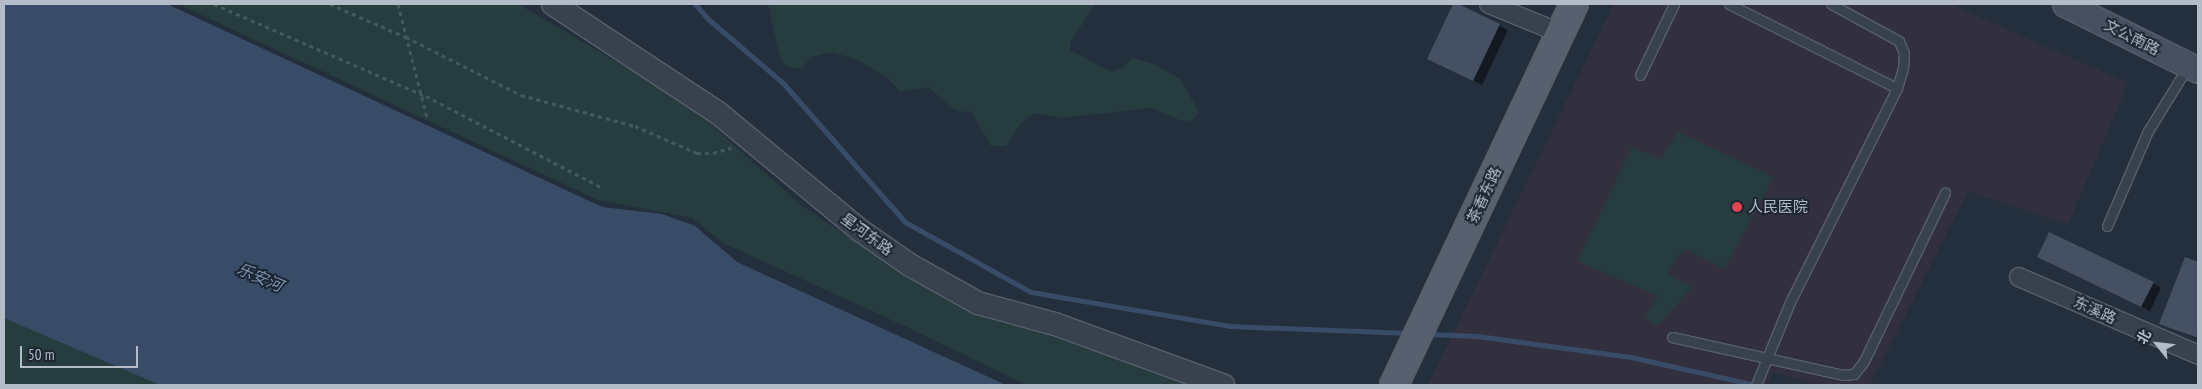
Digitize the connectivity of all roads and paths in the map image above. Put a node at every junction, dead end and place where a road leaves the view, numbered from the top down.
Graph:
1 (214, 4) edge
2 (330, 4) edge
3 (398, 4) edge
4 (553, 4) edge
5 (1489, 4) edge
6 (1574, 4) edge
7 (1674, 4) edge
8 (1729, 4) edge
9 (1831, 4) edge
10 (2065, 4) edge
11 (1560, 33) junction
12 (406, 37) junction
13 (2195, 63) edge
14 (1640, 75) dead end
15 (1897, 88) junction
16 (420, 94) junction
17 (428, 118) dead end
18 (750, 140) junction
19 (603, 188) dead end
20 (1945, 193) dead end
21 (2107, 226) dead end
22 (2019, 277) dead end
23 (1672, 337) dead end
24 (2198, 355) edge
25 (1767, 357) junction
26 (1222, 385) edge
27 (1394, 385) edge
28 (1756, 385) edge

1 - 16 path
2 - 12 path
3 - 12 path
4 - 18 street, 星河东路
5 - 11 street
6 - 11 main road, 茶香东路
7 - 14 lane
8 - 15 lane
9 - 15 lane
10 - 13 main road, 文公南路
11 - 27 main road, 茶香东路
12 - 16 path
12 - 18 path
13 - 21 lane
15 - 25 lane
16 - 17 path
16 - 19 path
18 - 26 street, 星河东路
20 - 25 lane
22 - 24 street, 东溪路
23 - 25 lane
25 - 28 lane

